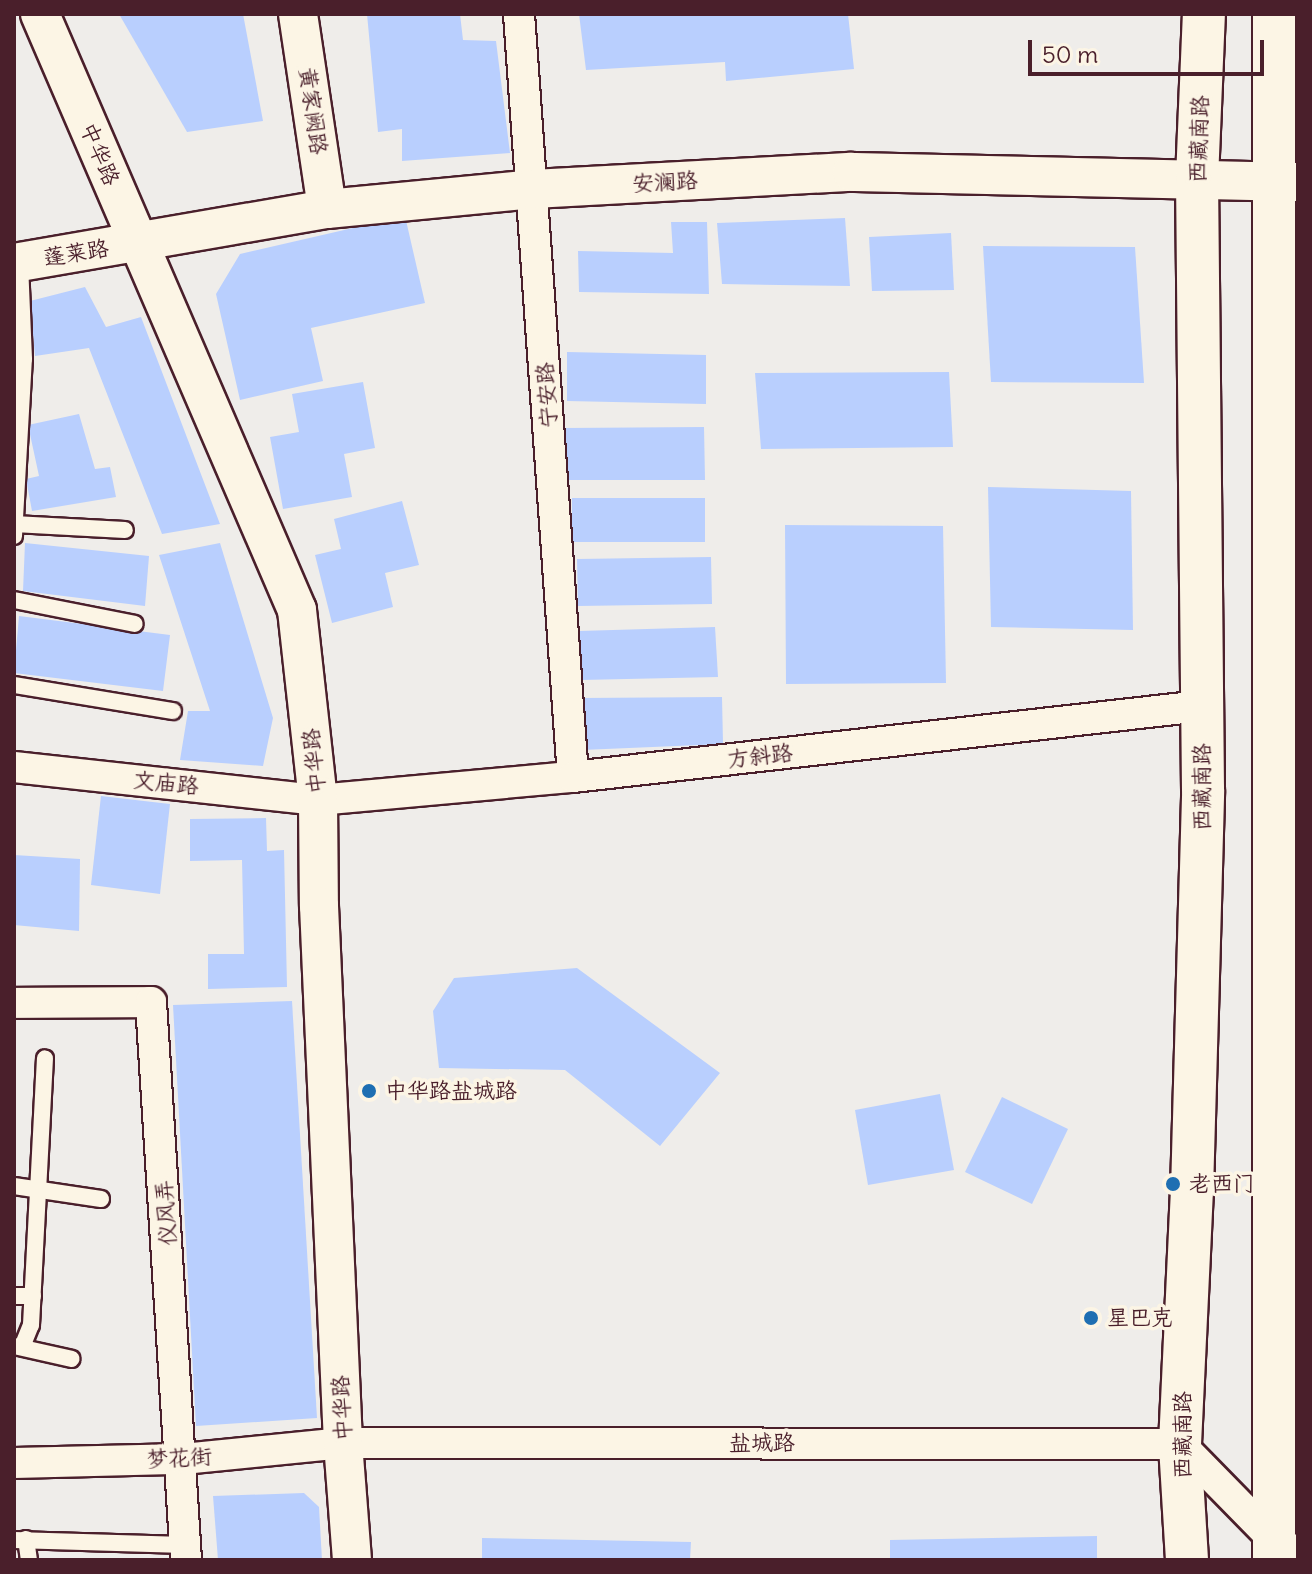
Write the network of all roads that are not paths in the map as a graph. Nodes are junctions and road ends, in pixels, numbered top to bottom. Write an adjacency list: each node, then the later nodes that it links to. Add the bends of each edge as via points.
1 (40, 14): 10 (street, 中华路)
2 (298, 14): 9 (street, 黄家阙路)
3 (519, 14): 8 (street, 宁安路)
4 (1204, 14): 6 (main road, 西藏南路)
5 (1274, 14): 7 (main road)
6 (1197, 179): 7 (street, 安澜路); 8 (street, 安澜路, via 852,172); 21 (main road, 西藏南路)
7 (1287, 181): 20 (main road)
8 (533, 189): 9 (street, 安澜路); 24 (street, 宁安路)
9 (327, 209): 10 (street, 安澜路)
10 (138, 243): 11 (street, 蓬莱路); 25 (street, 中华路, via 297,610)
11 (17, 263): 12 (lane)
12 (19, 346): 13 (lane)
13 (17, 440): 14 (lane)
14 (14, 524): 15 (lane); 16 (lane)
15 (125, 530)
16 (14, 536)
17 (14, 600): 18 (lane)
18 (135, 624)
19 (14, 685): 22 (lane)
20 (1287, 686): 40 (main road)
21 (1201, 706): 24 (street, 方斜路); 36 (main road, 西藏南路, via 1201,883)
22 (173, 711)
23 (14, 767): 25 (street, 文庙路)
24 (573, 777): 25 (street, 方斜路)
25 (318, 800): 35 (street, 中华路)
26 (14, 1003): 37 (street, 仪风弄, via 151,1002)
27 (45, 1058): 29 (lane)
28 (14, 1186): 29 (lane)
29 (40, 1190): 30 (lane); 32 (lane)
30 (101, 1199)
31 (14, 1296): 32 (lane)
32 (33, 1296): 33 (lane, via 31,1325)
33 (18, 1346): 34 (lane)
34 (72, 1359)
35 (343, 1443): 36 (street, 盐城路); 37 (street, 梦花街); 43 (street, 中华路)
36 (1180, 1444): 40 (street); 44 (main road, 西藏南路)
37 (183, 1459): 38 (street, 梦花街); 41 (street, 仪风弄)
38 (14, 1463)
39 (20, 1539): 41 (lane); 42 (lane)
40 (1282, 1551)
41 (186, 1552)
42 (29, 1560)
43 (352, 1560)
44 (1187, 1560)

